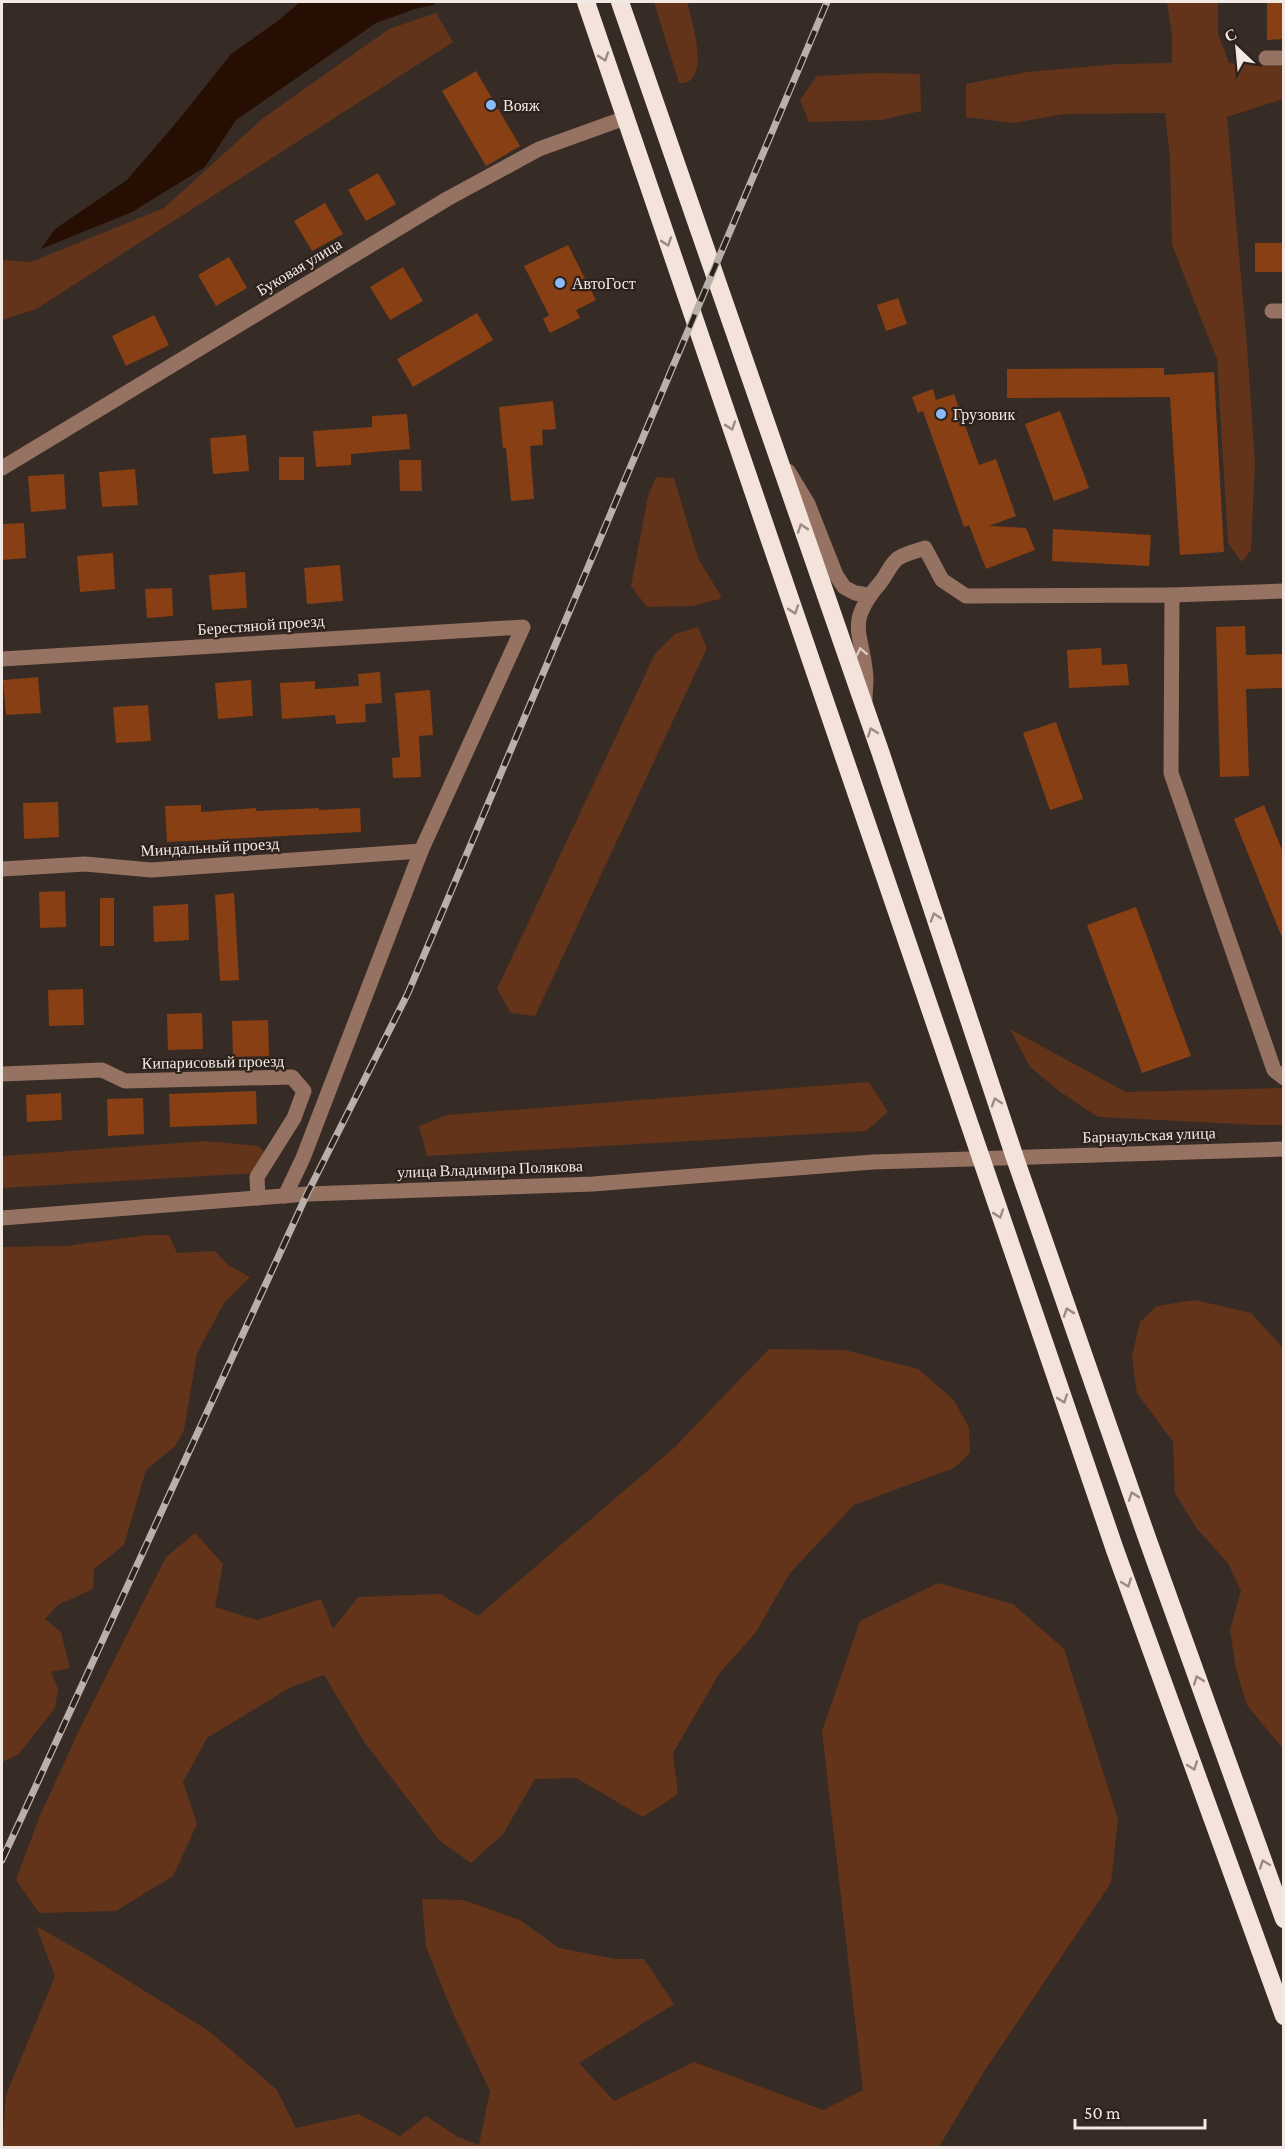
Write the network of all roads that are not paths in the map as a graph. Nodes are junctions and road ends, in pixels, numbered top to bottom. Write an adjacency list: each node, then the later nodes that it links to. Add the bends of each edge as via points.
1 (586, 2): 5 (highway, one-way to 5)
2 (620, 2): 6 (highway)
3 (1266, 58): 4 (street)
4 (1284, 58)
5 (625, 118): 7 (street, Буковая улица, via 539,150 447,199); 19 (highway, one-way to 19)
6 (774, 449): 9 (street, via 808,504 836,575 844,587); 12 (highway, one-way to 6)
7 (2, 468)
8 (1284, 591): 10 (street)
9 (869, 595): 10 (street, via 897,559 925,548 942,580 966,596); 12 (street, one-way to 9, via 866,677 858,621)
10 (1172, 595): 16 (street, via 1172,773 1274,1070)
11 (2, 659): 13 (street, Берестяной проезд, via 524,627)
12 (864, 710): 18 (highway, one-way to 12)
13 (421, 851): 14 (street, Миндальный проезд, via 150,870 85,864); 20 (street)
14 (2, 869)
15 (2, 1074): 21 (street, Кипарисовый проезд, via 102,1070 125,1081 292,1077 304,1091 294,1118 257,1177)
16 (1284, 1078)
17 (1284, 1149): 18 (street, Барнаульская улица)
18 (1015, 1158): 19 (street, Барнаульская улица); 23 (highway, one-way to 18)
19 (980, 1159): 20 (street, улица Владимира Полякова, via 873,1162 593,1184); 24 (highway, one-way to 24, via 1115,1550)
20 (285, 1196): 21 (street, улица Владимира Полякова)
21 (258, 1198): 22 (street, улица Владимира Полякова)
22 (2, 1218)
23 (1284, 1919)
24 (1284, 2016)

